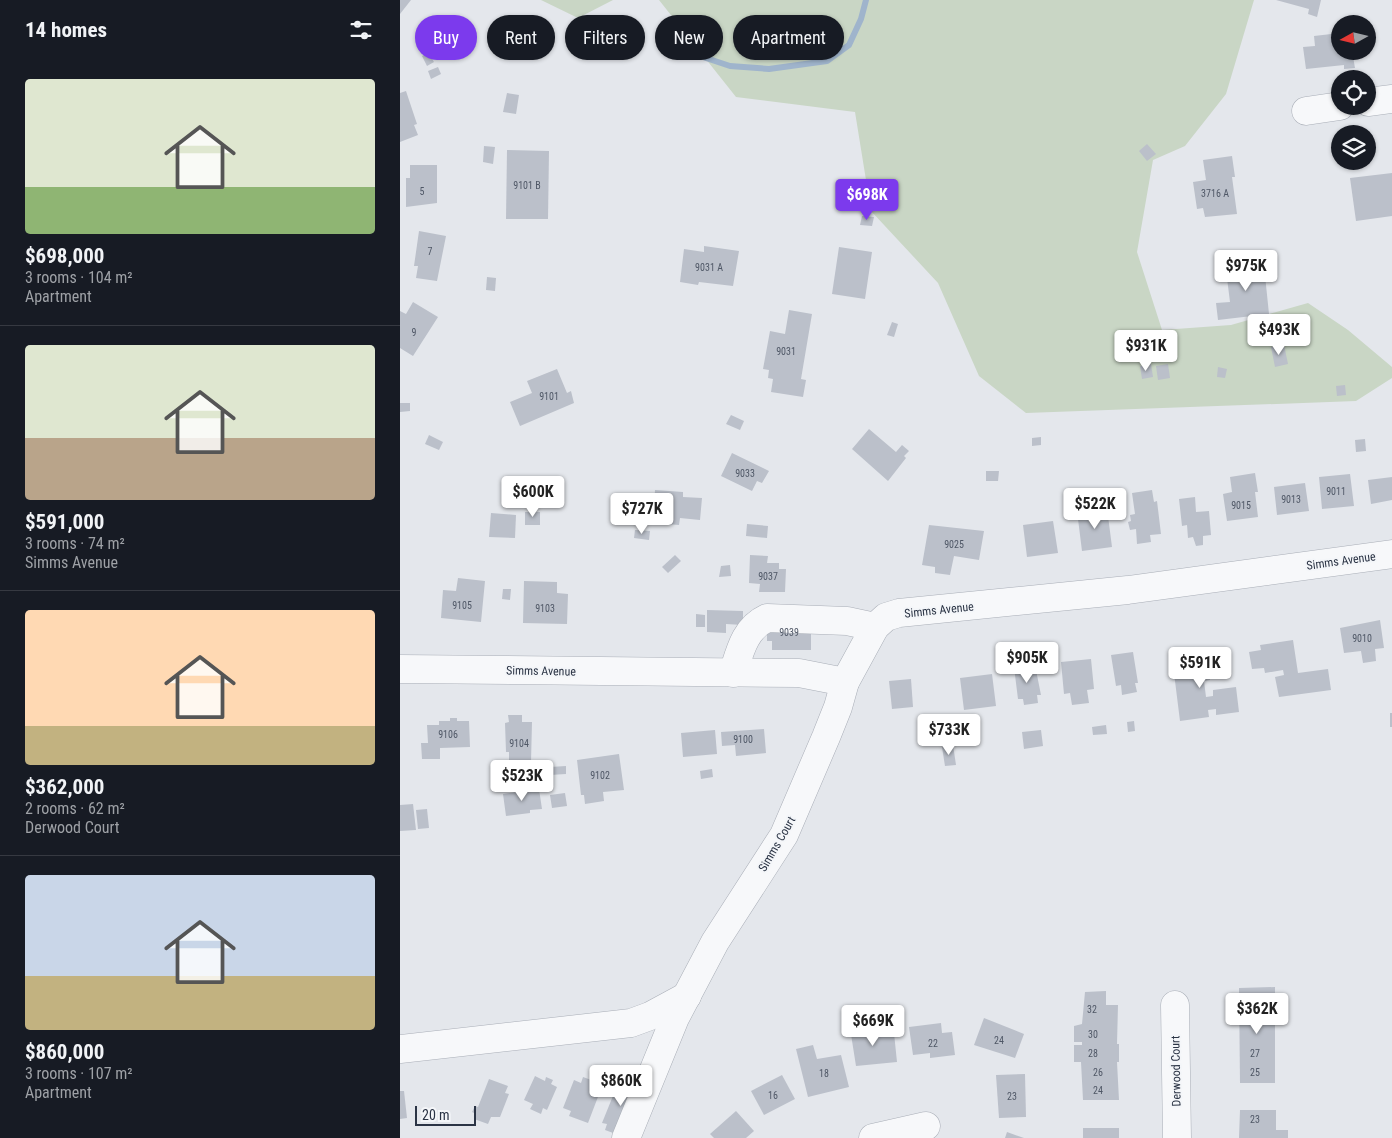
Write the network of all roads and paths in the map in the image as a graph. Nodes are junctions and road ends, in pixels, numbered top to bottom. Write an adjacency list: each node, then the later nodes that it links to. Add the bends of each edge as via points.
1 (1392, 99): 2 (street)
2 (1376, 101)
3 (1331, 107): 4 (street)
4 (1306, 111)
5 (1392, 554): 6 (street, Simms Avenue, via 1128,590 899,613 886,617)
6 (875, 627): 8 (street, via 847,621 767,618 756,623 744,640); 9 (street, Simms Avenue)
7 (400, 669): 8 (street, Simms Avenue)
8 (733, 673): 9 (street, Simms Avenue, via 799,673)
9 (845, 682): 10 (street, Simms Court, via 838,707 784,835 715,942)
10 (687, 996): 12 (street, via 631,1023); 14 (street, Simms Court)
11 (1175, 1005): 16 (street, Derwood Court)
12 (400, 1049)
13 (926, 1126): 15 (street)
14 (626, 1138)
15 (873, 1138)
16 (1177, 1138)

